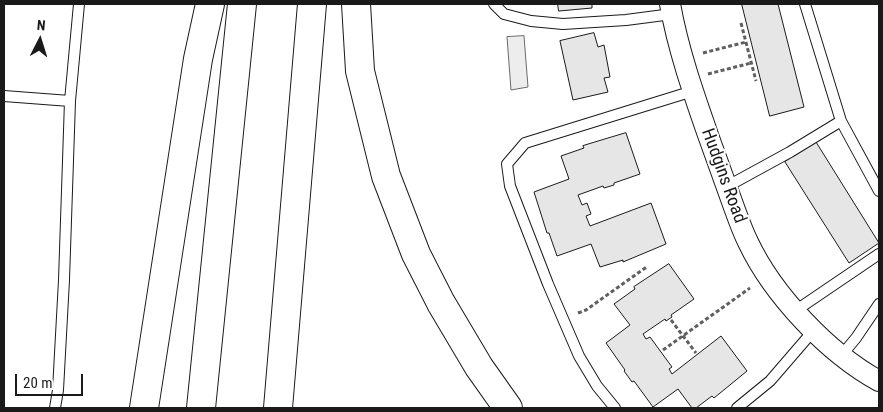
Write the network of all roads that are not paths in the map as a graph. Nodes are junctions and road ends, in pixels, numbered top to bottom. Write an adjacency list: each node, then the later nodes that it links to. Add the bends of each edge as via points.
1 (79, 4): 11 (lane)
2 (210, 4): 22 (highway, via 198,59)
3 (242, 4): 23 (highway)
4 (312, 4): 24 (highway)
5 (356, 4): 25 (highway, via 360,72 386,176 416,254 479,367)
6 (494, 4): 8 (lane, via 504,14 563,24 626,20)
7 (805, 4): 12 (lane)
8 (671, 9): 9 (street, Hudgins Road)
9 (691, 85): 13 (street, Hudgins Road); 26 (lane, via 525,143 507,164 510,186 579,356)
10 (4, 96): 11 (lane)
11 (70, 101): 21 (lane, via 64,280)
12 (841, 121): 13 (lane); 14 (lane)
13 (726, 187): 17 (street, Hudgins Road, via 748,242 768,277)
14 (879, 191)
15 (879, 254): 17 (lane)
16 (879, 304): 19 (lane)
17 (795, 311): 18 (street, Hudgins Road)
18 (814, 330): 19 (street, Hudgins Road); 27 (lane, via 770,381)
19 (841, 356): 20 (street, Hudgins Road)
20 (879, 381)
21 (55, 408)
22 (144, 408)
23 (202, 408)
24 (278, 408)
25 (508, 408)
26 (615, 408)
27 (737, 408)

